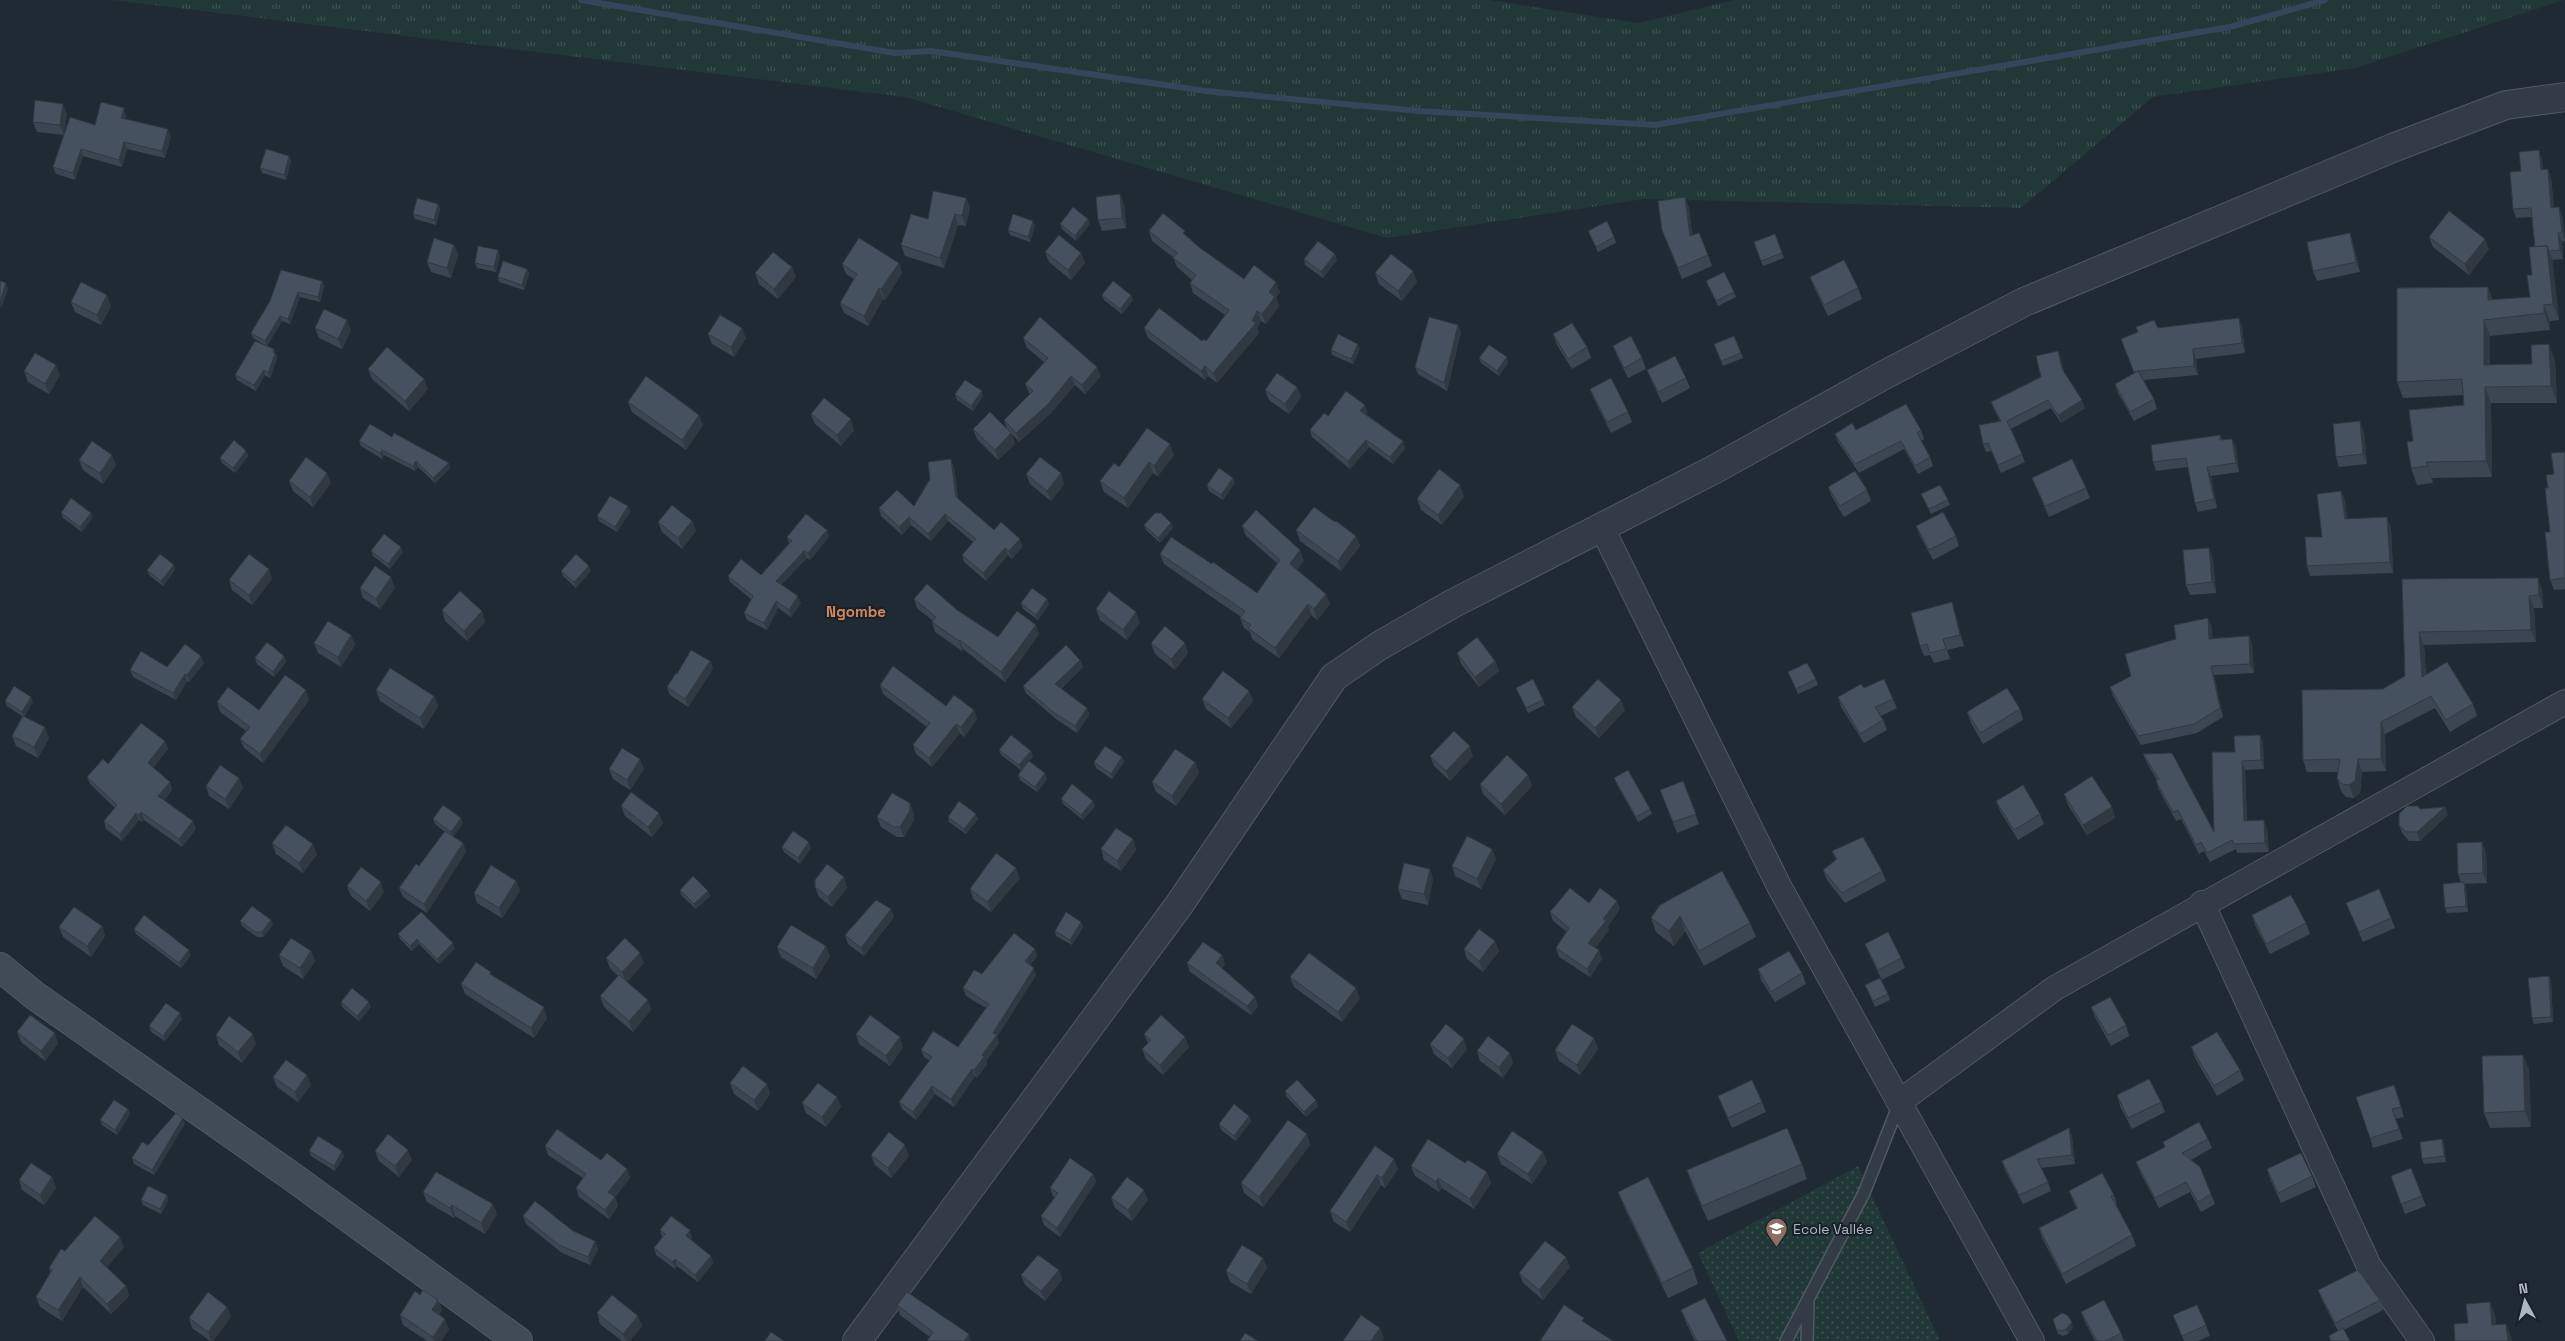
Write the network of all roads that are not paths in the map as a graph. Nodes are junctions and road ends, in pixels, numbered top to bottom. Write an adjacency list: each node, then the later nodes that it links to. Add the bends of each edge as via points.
1 (2565, 97): 2 (street, via 2506,106 2395,147 2024,302)
2 (1602, 528): 6 (street, via 1780,888); 9 (street, via 1452,604 1379,646 1334,678 1179,905)
3 (2565, 702): 4 (street)
4 (2202, 903): 6 (street, via 2055,988); 13 (street, via 2369,1266)
5 (0, 967): 8 (main road, via 34,995)
6 (1899, 1102): 7 (lane, via 1864,1193); 12 (street)
7 (1808, 1300): 10 (lane); 11 (lane)
8 (518, 1341)
9 (858, 1341)
10 (1786, 1341)
11 (1807, 1341)
12 (2032, 1341)
13 (2422, 1341)

